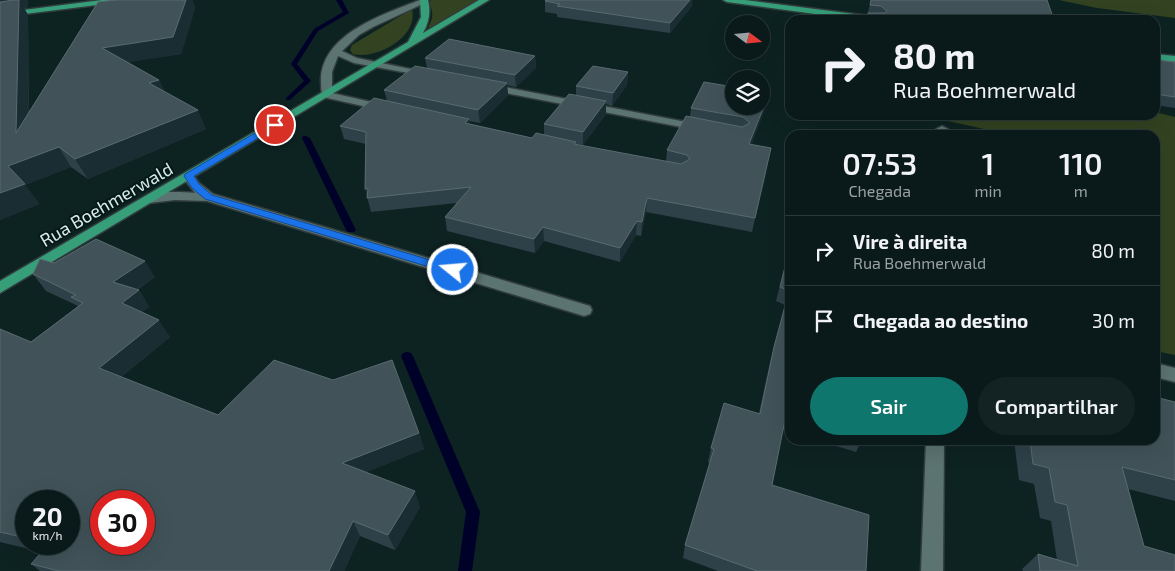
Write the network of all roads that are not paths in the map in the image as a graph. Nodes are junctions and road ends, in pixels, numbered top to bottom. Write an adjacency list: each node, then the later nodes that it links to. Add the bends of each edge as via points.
1 (121, 0): 4 (main road)
2 (485, 0): 8 (main road, Rua Boehmerwald)
3 (727, 0): 7 (main road)
4 (106, 1): 6 (main road)
5 (425, 1): 8 (main road, via 425,19); 9 (street, via 378,22)
6 (0, 15)
7 (840, 15)
8 (412, 44): 12 (main road, Rua Boehmerwald)
9 (335, 51): 12 (street, via 354,60); 15 (street, via 326,75)
10 (1160, 58): 11 (main road)
11 (1175, 59)
12 (377, 65): 13 (street); 15 (main road, Rua Boehmerwald)
13 (436, 76)
14 (475, 84): 17 (street)
15 (327, 95): 16 (street); 18 (main road, Rua Boehmerwald)
16 (394, 110)
17 (711, 129)
18 (188, 176): 19 (street); 20 (main road, Rua Boehmerwald)
19 (208, 197): 20 (street); 22 (street)
20 (149, 199): 21 (main road, Rua Boehmerwald)
21 (0, 288)
22 (584, 310)
23 (1160, 371): 24 (street)
24 (1175, 375)
25 (935, 445): 26 (street)
26 (932, 571)

